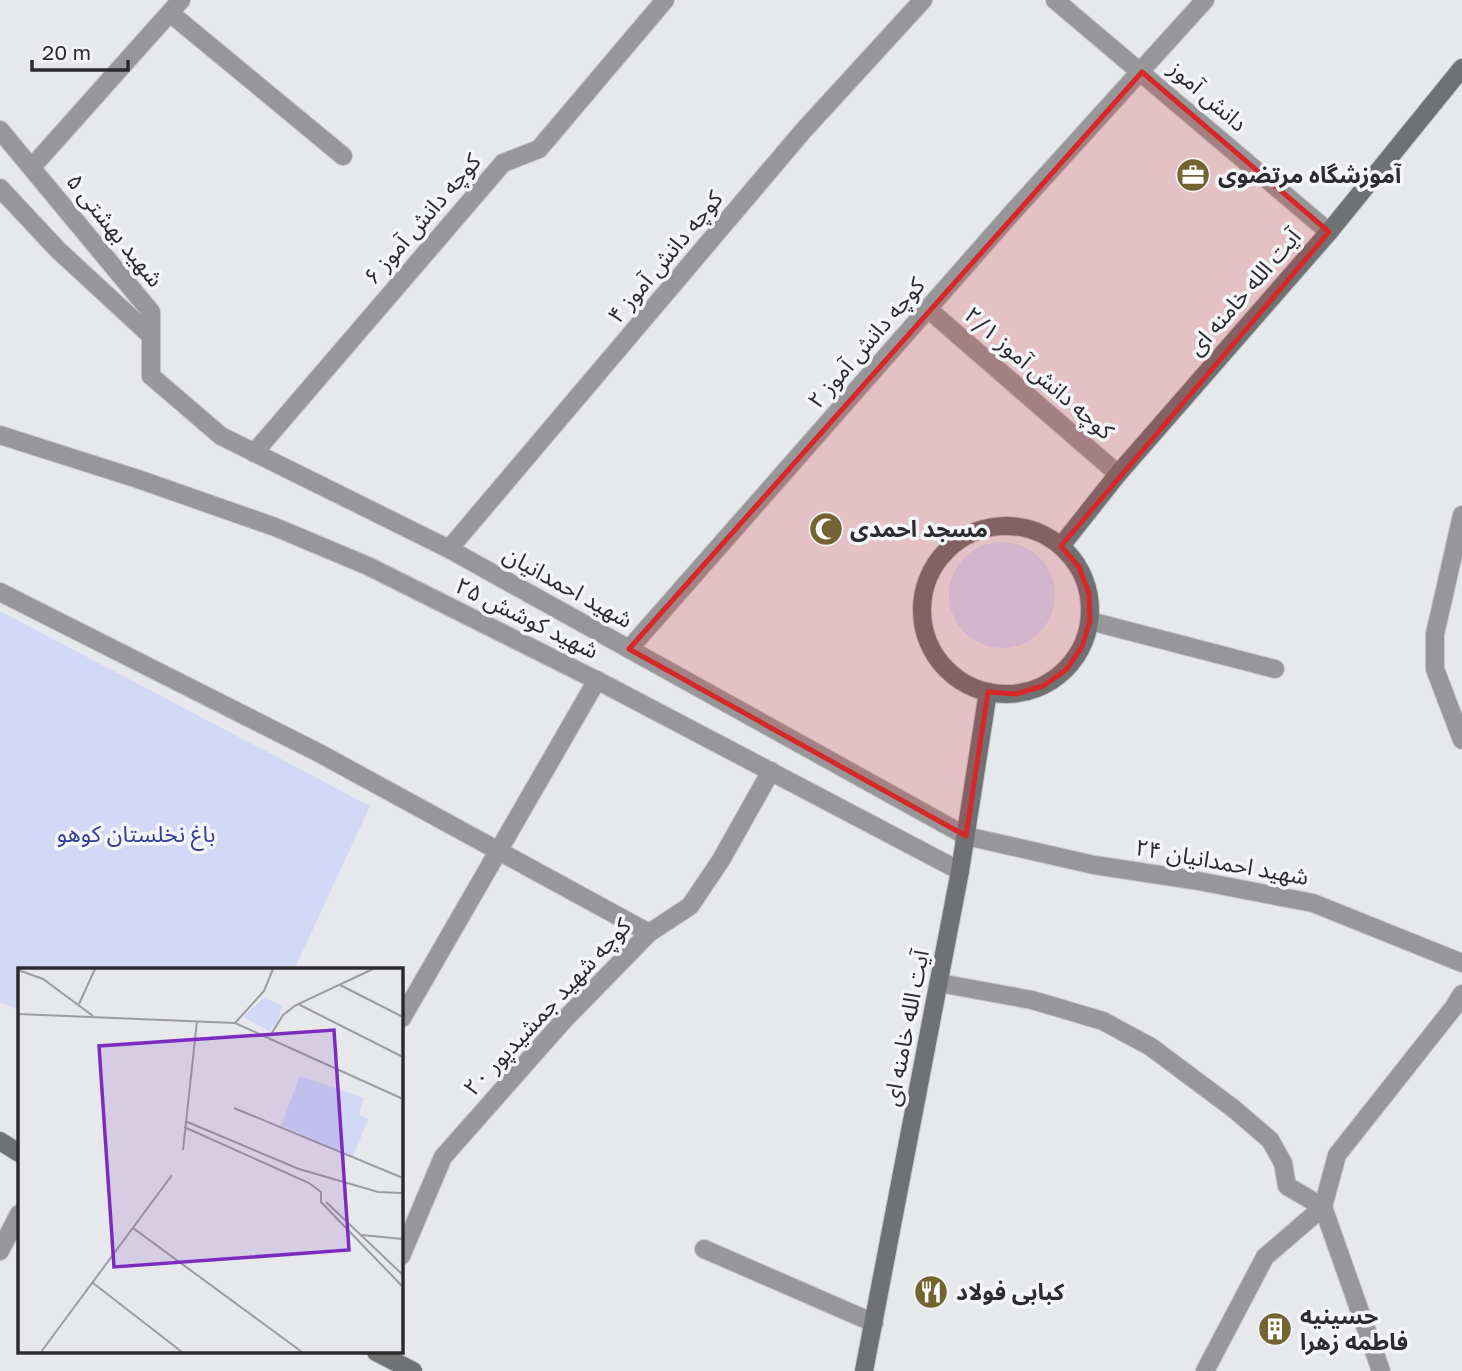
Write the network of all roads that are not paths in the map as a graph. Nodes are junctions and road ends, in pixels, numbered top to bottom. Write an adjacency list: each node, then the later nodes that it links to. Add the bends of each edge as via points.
1 (665, 0): 17 (street, کوچه دانش آموز ۶, via 539,149 503,163)
2 (923, 0): 21 (street, کوچه دانش آموز ۴, via 803,131)
3 (1055, 0): 7 (street, دانش آموز)
4 (1205, 0): 7 (street, کوچه دانش آموز ۲)
5 (176, 6): 9 (street); 10 (street)
6 (1462, 68): 12 (main road, آیت الله خامنه ای)
7 (1142, 72): 12 (street, دانش آموز); 13 (street, کوچه دانش آموز ۲)
8 (0, 130): 10 (street, شهید بهشتی ۵)
9 (343, 156)
10 (32, 167): 14 (street, شهید بهشتی ۵, via 151,312)
11 (0, 188): 14 (street, via 58,250)
12 (1329, 232): 18 (main road, آیت الله خامنه ای)
13 (928, 309): 18 (street, کوچه دانش آموز ۲/۱); 24 (street, کوچه دانش آموز ۲)
14 (151, 336): 15 (street, شهید بهشتی ۵)
15 (150, 376): 17 (street, شهید احمدانیان, via 221,436)
16 (0, 435): 26 (street, شهید کوشش ۲۵, via 275,527 368,566)
17 (254, 453): 21 (street, شهید احمدانیان)
18 (1118, 474): 20 (main road, آیت الله خامنه ای)
19 (1462, 515): 28 (street, via 1435,634 1435,669)
20 (1061, 545): 23 (main road, via 1079,567 1089,593); 27 (main road, via 1037,531 1010,526 982,529 957,541 937,560 925,585 921,613 927,640 941,664 962,682)
21 (449, 550): 24 (street, شهید احمدانیان)
22 (0, 592): 31 (street, via 319,753)
23 (1090, 621): 25 (street); 27 (main road, via 1082,647 1066,670 1043,686 1016,694)
24 (629, 649): 30 (street, شهید احمدانیان)
25 (1275, 669)
26 (597, 680): 29 (street, شهید کوشش ۲۵); 31 (street)
27 (988, 692): 30 (main road, آیت الله خامنه ای)
28 (1462, 740)
29 (771, 772): 32 (street, شهید کوشش ۲۵); 33 (street, کوچه شهید جمشیدپور ۲۰, via 690,906)
30 (966, 836): 32 (main road, آیت الله خامنه ای); 34 (street, شهید احمدانیان ۲۴, via 1094,865 1313,903)
31 (499, 853): 33 (street); 37 (street)
32 (960, 871): 35 (main road, آیت الله خامنه ای)
33 (649, 933): 44 (street, کوچه شهید جمشیدپور ۲۰, via 564,1020 443,1157)
34 (1462, 963)
35 (939, 983): 40 (street, via 1032,1000 1104,1021 1151,1047 1270,1140 1283,1163 1287,1186); 45 (main road, آیت الله خامنه ای)
36 (1459, 1004): 40 (street, via 1337,1155)
37 (402, 1018)
38 (0, 1142): 39 (main road)
39 (18, 1152)
40 (1323, 1208): 49 (street, via 1265,1257); 50 (street)
41 (18, 1216): 43 (street)
42 (705, 1249): 45 (street)
43 (0, 1251)
44 (402, 1254)
45 (874, 1323): 48 (main road, آیت الله خامنه ای)
46 (379, 1354): 47 (main road)
47 (401, 1368)
48 (864, 1371)
49 (1205, 1371)
50 (1381, 1371)

